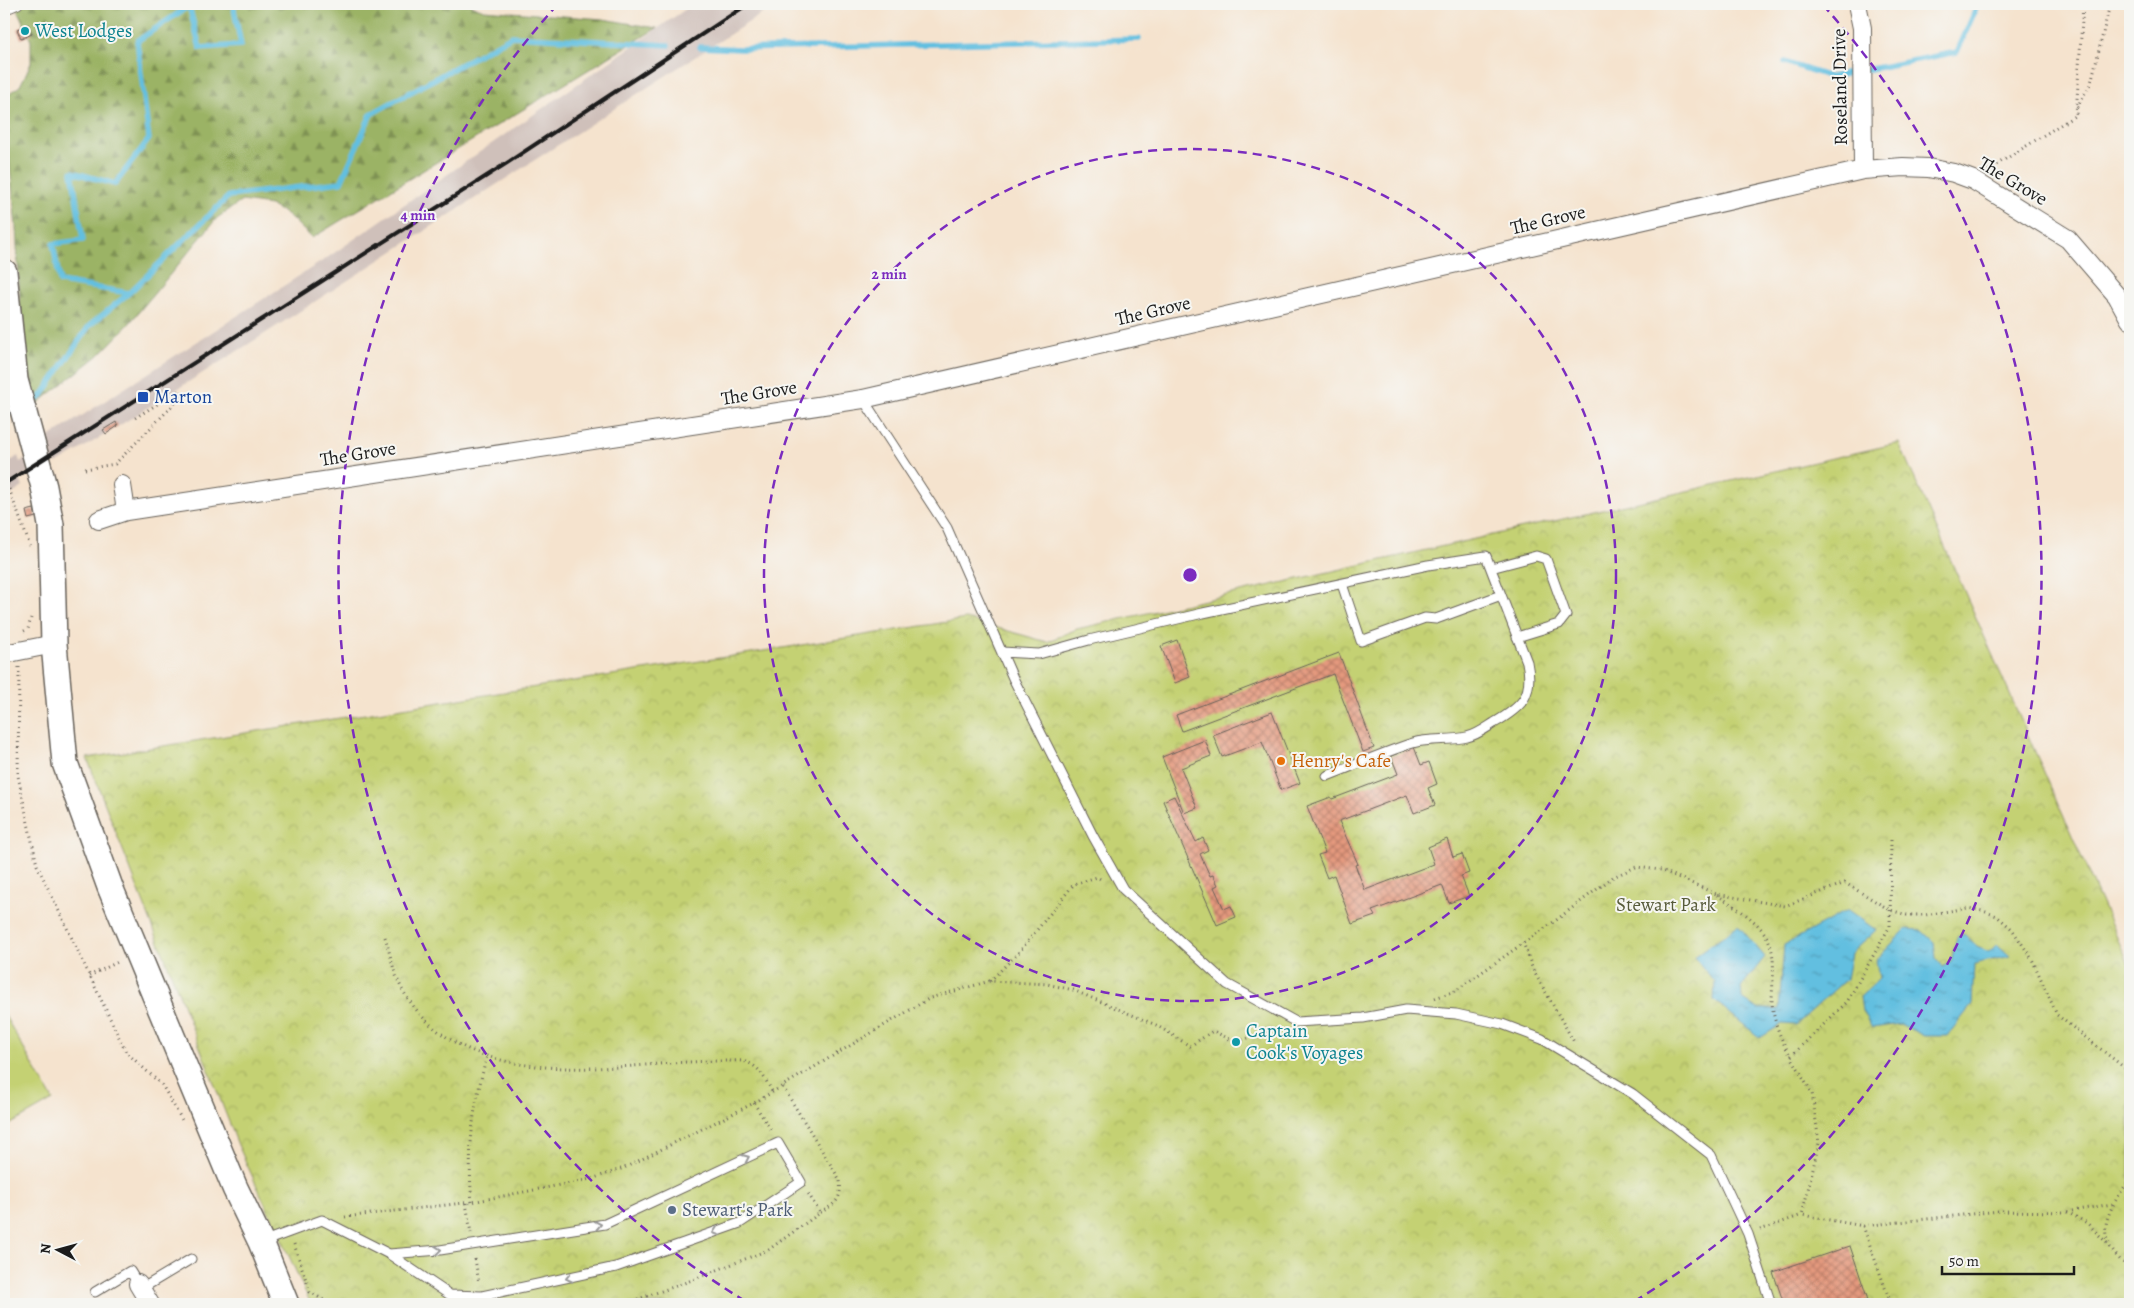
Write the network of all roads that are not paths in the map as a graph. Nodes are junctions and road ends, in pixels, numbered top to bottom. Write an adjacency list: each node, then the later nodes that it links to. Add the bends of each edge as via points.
1 (18, 4): 3 (lane)
2 (1857, 4): 4 (street, Roseland Drive, via 1862,28)
3 (4, 10)
4 (1862, 170): 6 (street, The Grove, via 1928,168 1973,180 2068,239 2117,296); 7 (street, The Grove)
5 (4, 287): 15 (main road, via 18,394 51,525)
6 (2130, 320)
7 (863, 399): 9 (street, The Grove); 16 (lane, via 947,528)
8 (122, 485): 9 (street)
9 (126, 511): 10 (street, The Grove)
10 (99, 520)
11 (1491, 568): 12 (lane, via 1486,556); 13 (lane); 14 (lane, via 1536,556 1546,559 1566,615 1559,624)
12 (1342, 584): 13 (lane, via 1361,641); 16 (lane, via 1203,613 1039,654)
13 (1501, 595): 14 (lane)
14 (1517, 637): 18 (lane, via 1527,662 1529,688 1523,702 1512,713 1468,737 1416,742)
15 (54, 644): 17 (street); 19 (main road, via 65,763 137,953 235,1188)
16 (1002, 652): 26 (lane, via 1093,836 1123,889 1226,984 1296,1022 1363,1018 1406,1010 1456,1014 1502,1024 1542,1039 1633,1094 1711,1155 1748,1234)
17 (4, 654)
18 (1327, 776)
19 (261, 1242): 20 (lane, via 322,1220); 25 (main road)
20 (389, 1254): 20 (lane, one-way to 20, via 440,1250 605,1224 778,1143 802,1182 740,1223 616,1267 482,1296 450,1295)
21 (192, 1258): 22 (lane)
22 (139, 1286): 23 (lane, via 130,1271); 24 (street)
23 (95, 1292)
24 (150, 1304)
25 (286, 1304)
26 (1771, 1304)

